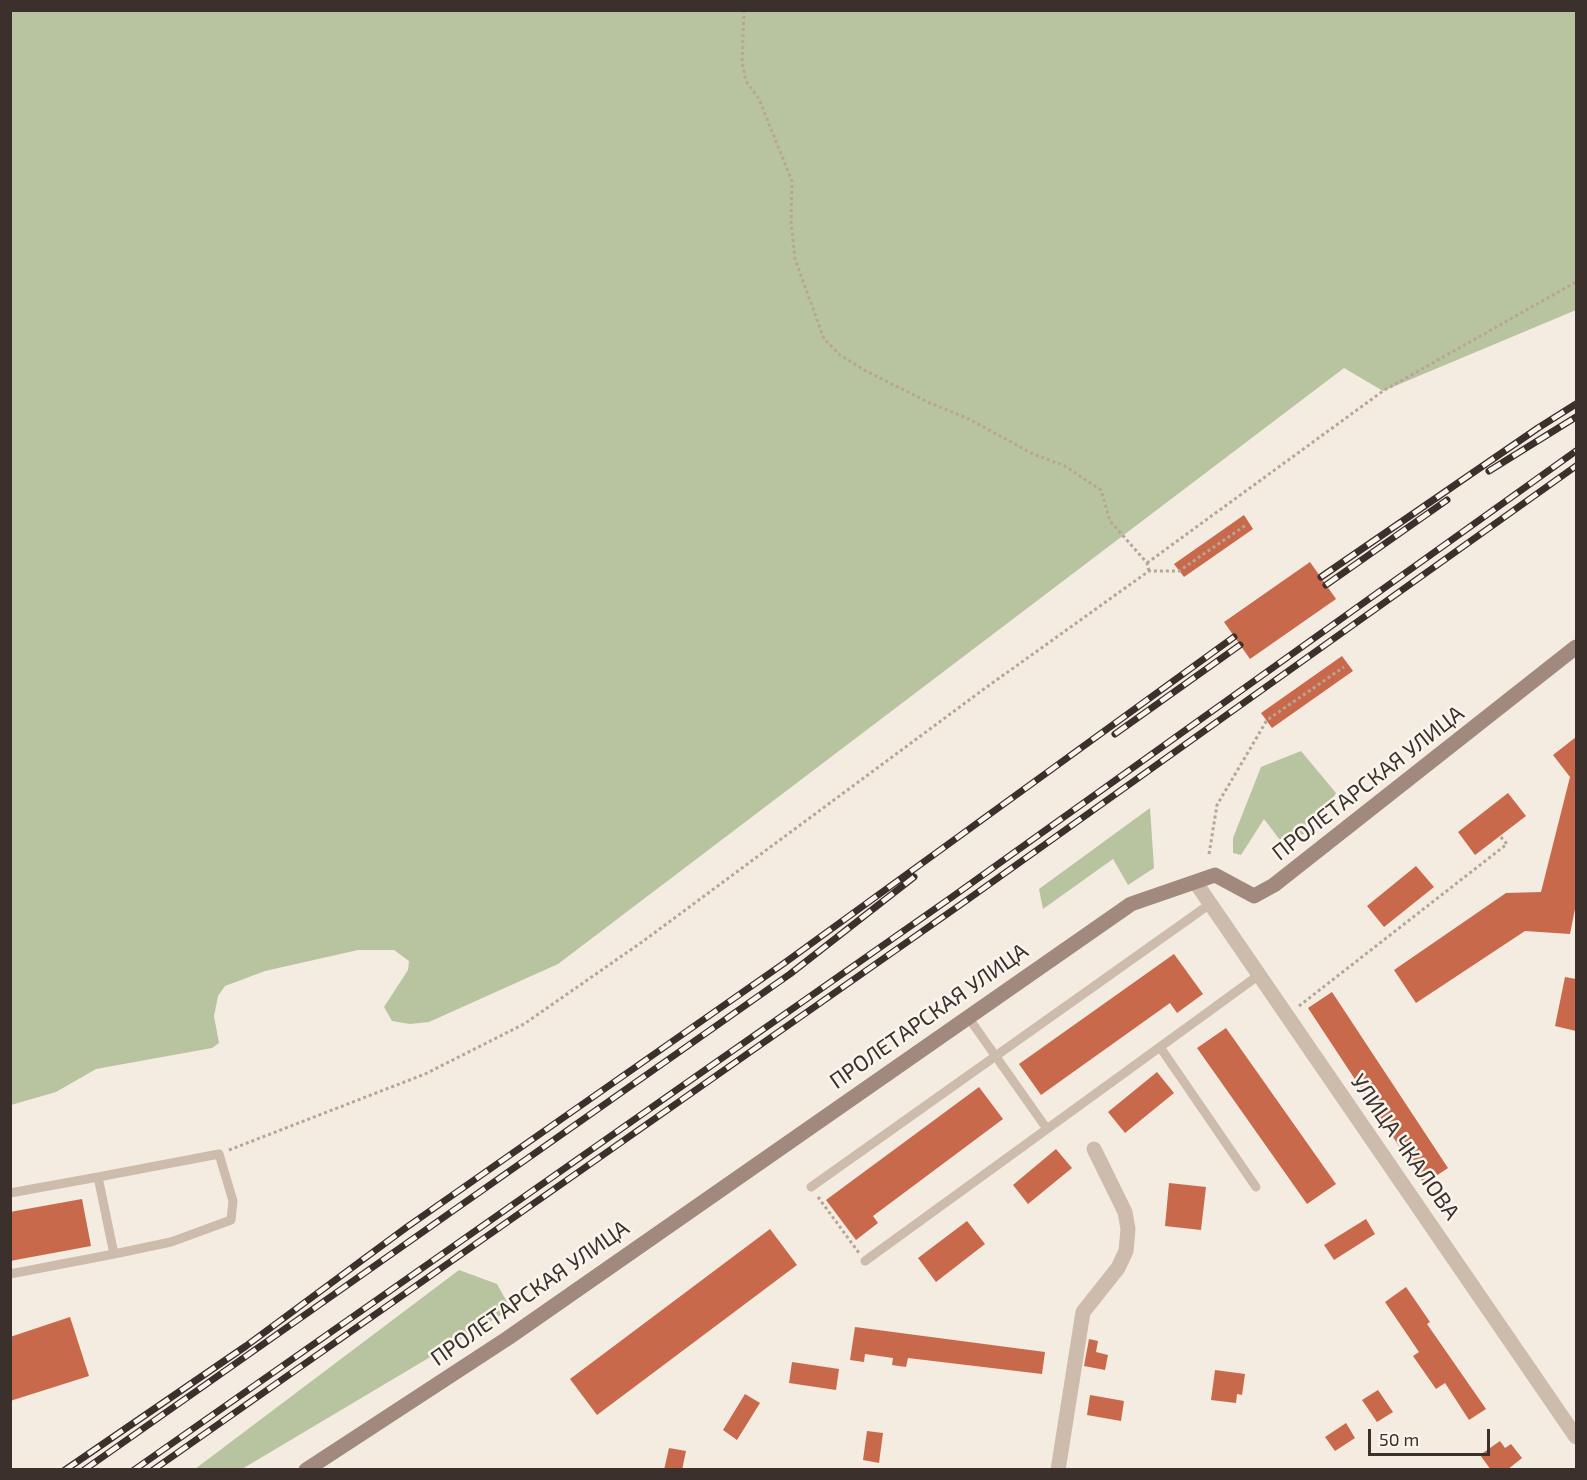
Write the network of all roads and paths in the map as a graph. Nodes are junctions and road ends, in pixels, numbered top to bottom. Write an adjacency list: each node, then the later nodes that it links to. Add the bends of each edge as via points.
1 (744, 10): 4 (path, via 742,62 746,81 759,99 792,181 790,221 795,259 824,339 864,370 1065,466 1101,490 1110,521)
2 (1576, 282): 4 (path, via 1383,391)
3 (1246, 525): 5 (path, via 1179,571)
4 (1147, 563): 5 (path)
5 (1149, 571): 19 (path, via 974,695 624,956 524,1024 425,1074)
6 (1576, 647): 10 (main road, ПРОЛЕТАРСКАЯ УЛИЦА, via 1274,885 1254,896 1215,875)
7 (1344, 667): 9 (path, via 1267,720 1217,805)
8 (1500, 836): 13 (path, via 1507,844)
9 (1209, 854)
10 (1196, 884): 11 (street, УЛИЦА ЧКАЛОВА); 14 (main road, ПРОЛЕТАРСКАЯ УЛИЦА, via 1131,904)
11 (1210, 904): 12 (street, УЛИЦА ЧКАЛОВА); 16 (lane)
12 (1259, 975): 13 (street, УЛИЦА ЧКАЛОВА); 15 (lane)
13 (1286, 1015): 27 (street, УЛИЦА ЧКАЛОВА)
14 (969, 1017): 16 (lane); 28 (main road, ПРОЛЕТАРСКАЯ УЛИЦА, via 508,1338)
15 (1160, 1047): 17 (lane); 22 (lane)
16 (996, 1056): 17 (lane); 21 (lane)
17 (1047, 1129): 25 (lane)
18 (1094, 1149): 29 (street, via 1125,1212 1126,1251 1118,1268 1083,1312)
19 (219, 1154): 20 (lane); 24 (lane, via 233,1201 231,1220 171,1242)
20 (98, 1177): 23 (lane); 24 (lane)
21 (811, 1187): 25 (path)
22 (1256, 1187)
23 (10, 1193)
24 (114, 1254): 26 (lane)
25 (865, 1261)
26 (10, 1274)
27 (1576, 1437)
28 (306, 1470)
29 (1058, 1470)

